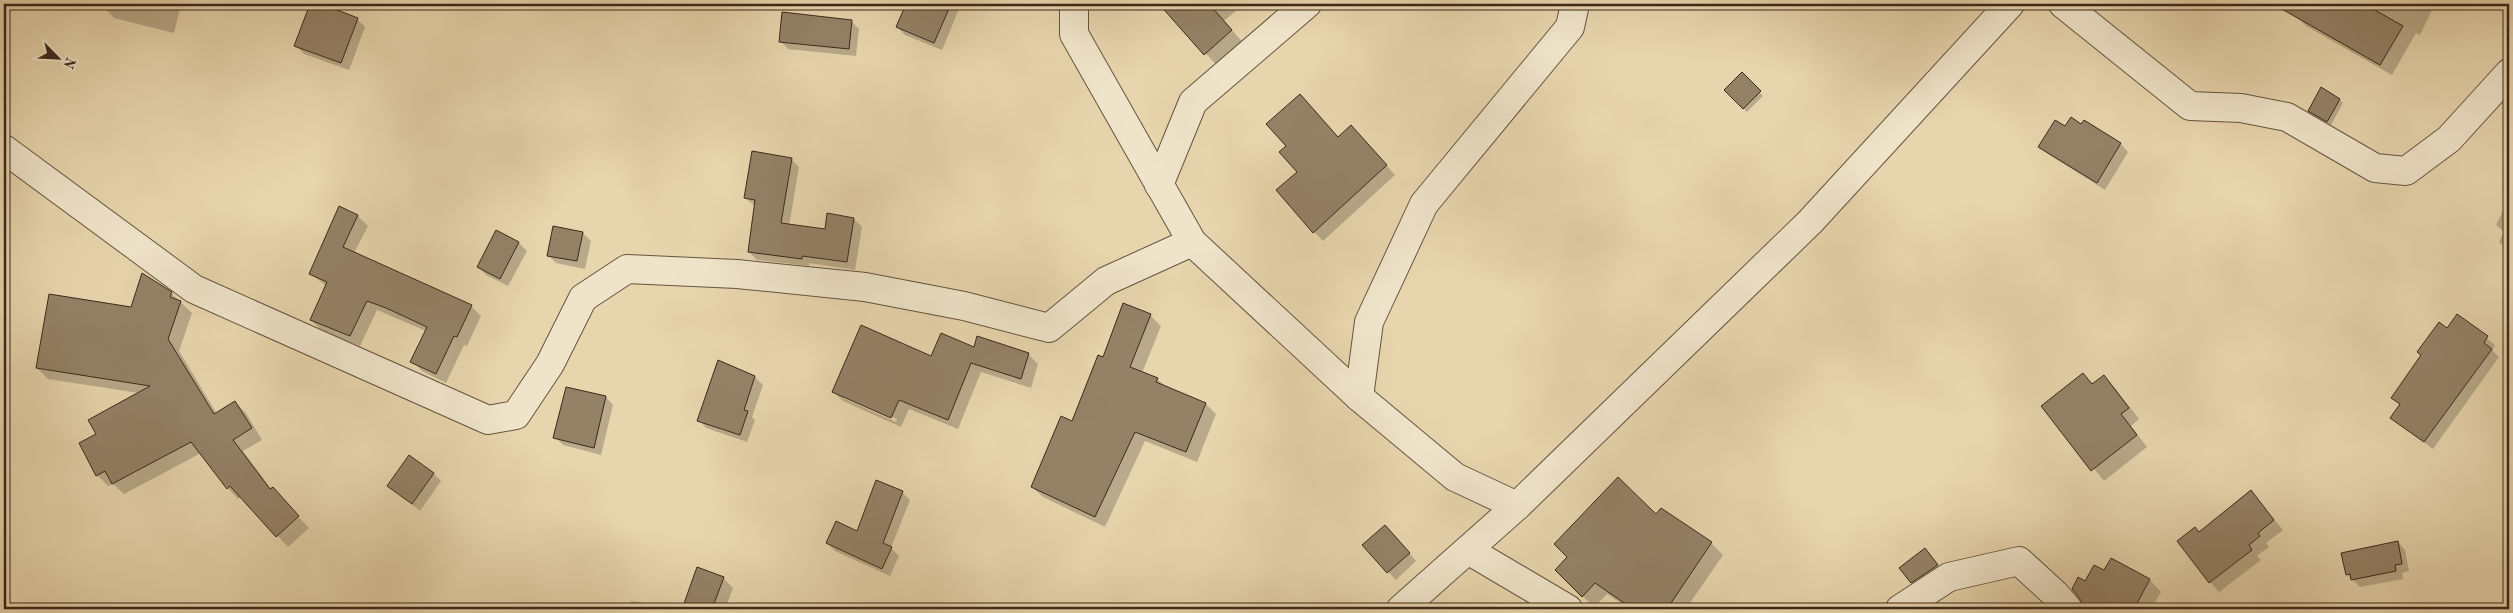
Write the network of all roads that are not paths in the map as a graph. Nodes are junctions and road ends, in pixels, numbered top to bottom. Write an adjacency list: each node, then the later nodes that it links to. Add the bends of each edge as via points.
1 (1074, 4): 8 (street, via 1074,34)
2 (1307, 4): 8 (street, via 1193,102)
3 (1575, 4): 10 (street, via 1570,27 1424,204 1369,322)
4 (2010, 4): 11 (street, via 1810,222)
5 (2063, 4): 6 (street, via 2190,106 2241,108 2287,117 2375,168 2406,171 2449,139)
6 (2509, 73)
7 (4, 148): 9 (street, via 194,289 488,420 516,415 550,364 583,298 627,269 737,274 865,287 964,306 1049,328 1106,281)
8 (1158, 185): 9 (street)
9 (1192, 242): 10 (street)
10 (1359, 397): 11 (street, via 1455,477)
11 (1517, 506): 12 (street)
12 (1468, 550): 13 (street); 14 (street)
13 (1401, 609)
14 (1568, 609)
15 (1900, 609): 16 (street, via 1949,577 2019,561)
16 (2068, 609)

